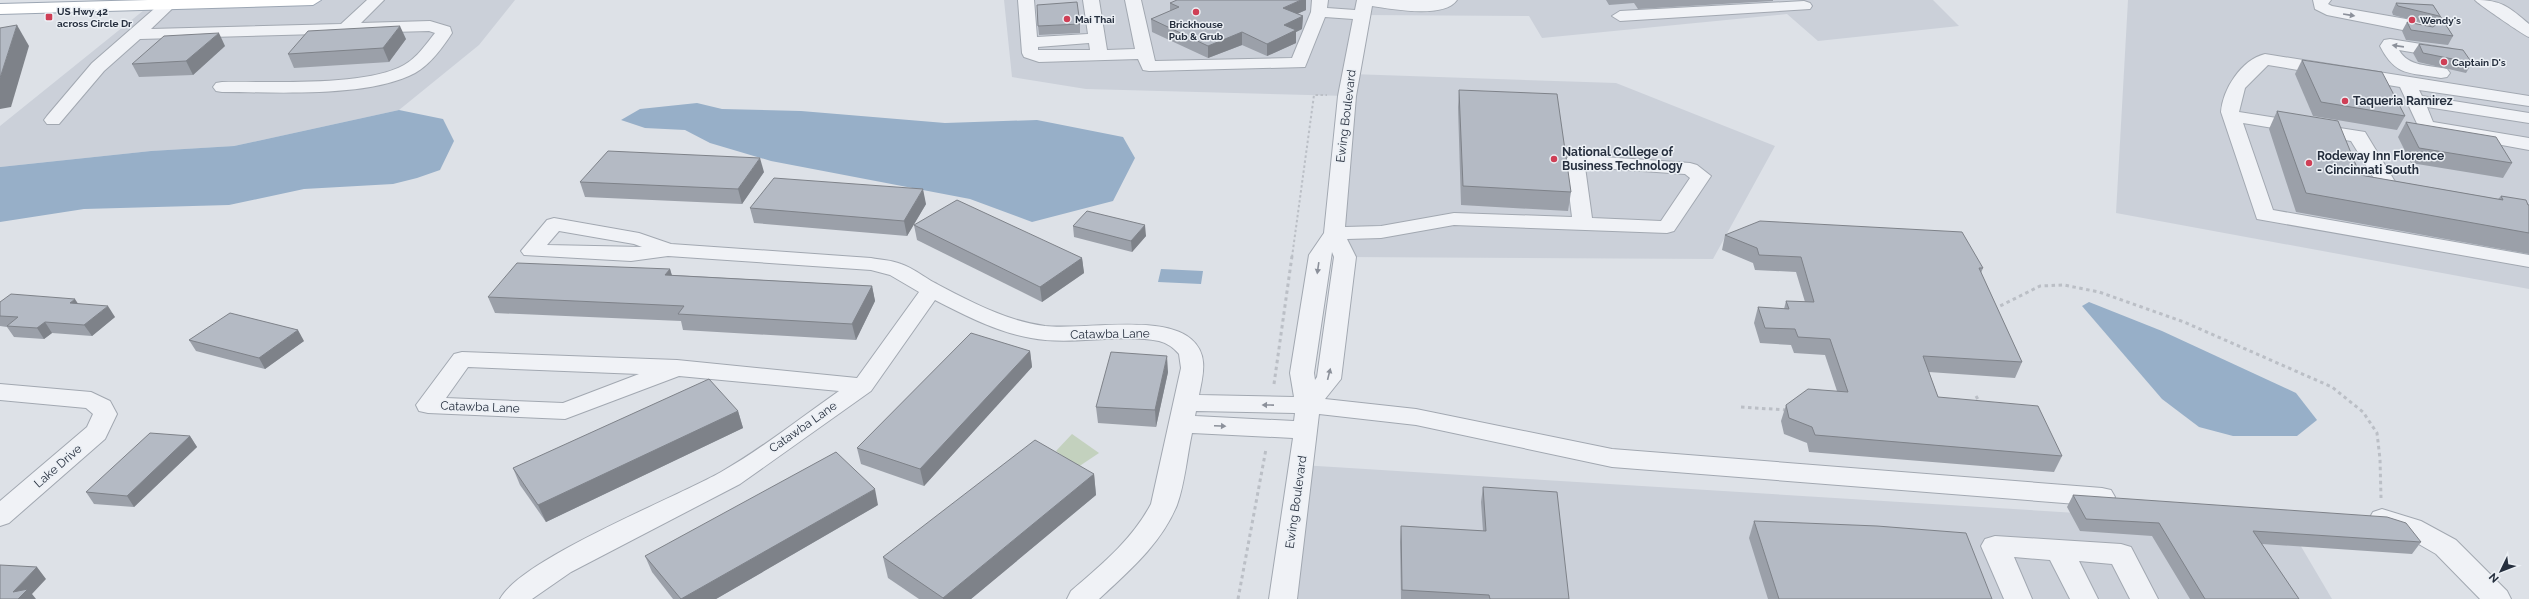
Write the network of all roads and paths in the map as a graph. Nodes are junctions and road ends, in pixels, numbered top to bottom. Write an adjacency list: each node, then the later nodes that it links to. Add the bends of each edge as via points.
1 (314, 0): 13 (main road)
2 (376, 0): 21 (street)
3 (1026, 0): 26 (street)
4 (1096, 0): 25 (street)
5 (1133, 0): 27 (street)
6 (1449, 0): 11 (street, via 1439,6)
7 (1674, 0): 19 (street)
8 (2323, 0): 22 (street, one-way to 22, via 2320,2 2321,6 2334,12)
9 (2342, 0): 17 (street)
10 (2484, 0): 23 (street, via 2509,15)
11 (1388, 2): 14 (street)
12 (113, 4): 13 (main road); 18 (main road)
13 (168, 5): 24 (street)
14 (1364, 5): 15 (street); 33 (street, Ewing Boulevard)
15 (1319, 6): 27 (street, via 1299,63 1149,66)
16 (1805, 7): 19 (street)
17 (2397, 7)
18 (0, 9)
19 (1686, 14): 20 (street)
20 (1620, 16)
21 (346, 28): 24 (street); 31 (street, via 430,26 440,28 444,33 413,67 401,73 358,82)
22 (2428, 30)
23 (2529, 32)
24 (136, 34): 37 (street, via 98,67)
25 (1096, 38): 26 (street); 29 (street)
26 (1029, 43): 29 (street, via 1030,53 1040,57)
27 (1144, 54): 29 (street)
28 (2465, 54): 30 (street, one-way to 30, via 2390,44 2388,46 2396,61 2404,66)
29 (1099, 55)
30 (2487, 79)
31 (222, 87)
32 (2410, 91): 34 (street); 35 (street, via 2376,76 2265,59 2246,73 2230,99); 36 (street); 38 (street, via 2426,126)
33 (1347, 96): 41 (street, Ewing Boulevard); 48 (path, via 1314,95)
34 (2529, 101)
35 (2231, 116): 39 (street, via 2358,136 2390,190); 43 (street, via 2264,214)
36 (2529, 118)
37 (53, 120)
38 (2529, 144)
39 (2429, 196)
40 (1583, 225): 40 (street, via 1667,227 1701,176 1690,168 1575,161); 41 (street, via 1454,219 1381,232)
41 (1334, 233): 55 (street, via 1345,257 1330,378)
42 (668, 250): 42 (street, Catawba Lane, via 631,255 531,251 554,224 639,239); 44 (street, Catawba Lane, via 871,264 893,268)
43 (2529, 261)
44 (931, 290): 47 (street, Catawba Lane); 54 (street, Catawba Lane, via 1002,323 1032,332 1151,332 1169,336 1189,349 1193,358)
45 (1990, 310): 58 (path, via 2040,286 2058,285 2090,290 2141,305 2332,386 2358,404 2375,424 2379,436)
46 (677, 368): 46 (street, Catawba Lane, via 462,359 428,405 565,410); 47 (street, Catawba Lane)
47 (863, 386): 62 (street, Catawba Lane, via 731,478 561,566 523,590)
48 (1274, 388)
49 (0, 392): 59 (street, Lake Drive, via 91,400 100,404 105,411 105,420 96,433)
50 (1976, 396): 52 (path)
51 (1741, 407): 53 (path)
52 (1982, 407)
53 (1789, 410)
54 (1184, 414): 55 (street); 63 (street, Catawba Lane, via 1164,504 1153,526 1132,552)
55 (1306, 418): 57 (street, via 1416,417 1612,458); 65 (street, Ewing Boulevard)
56 (1266, 447): 64 (path)
57 (2124, 498)
58 (2381, 500)
59 (0, 516)
60 (2355, 516): 69 (street, via 2379,518 2412,528 2446,547)
61 (2059, 550): 66 (street, via 1995,546); 67 (street); 68 (street, via 2121,554)
62 (514, 599)
63 (1081, 599)
64 (1238, 599)
65 (1283, 599)
66 (2018, 599)
67 (2084, 599)
68 (2144, 599)
69 (2497, 599)

